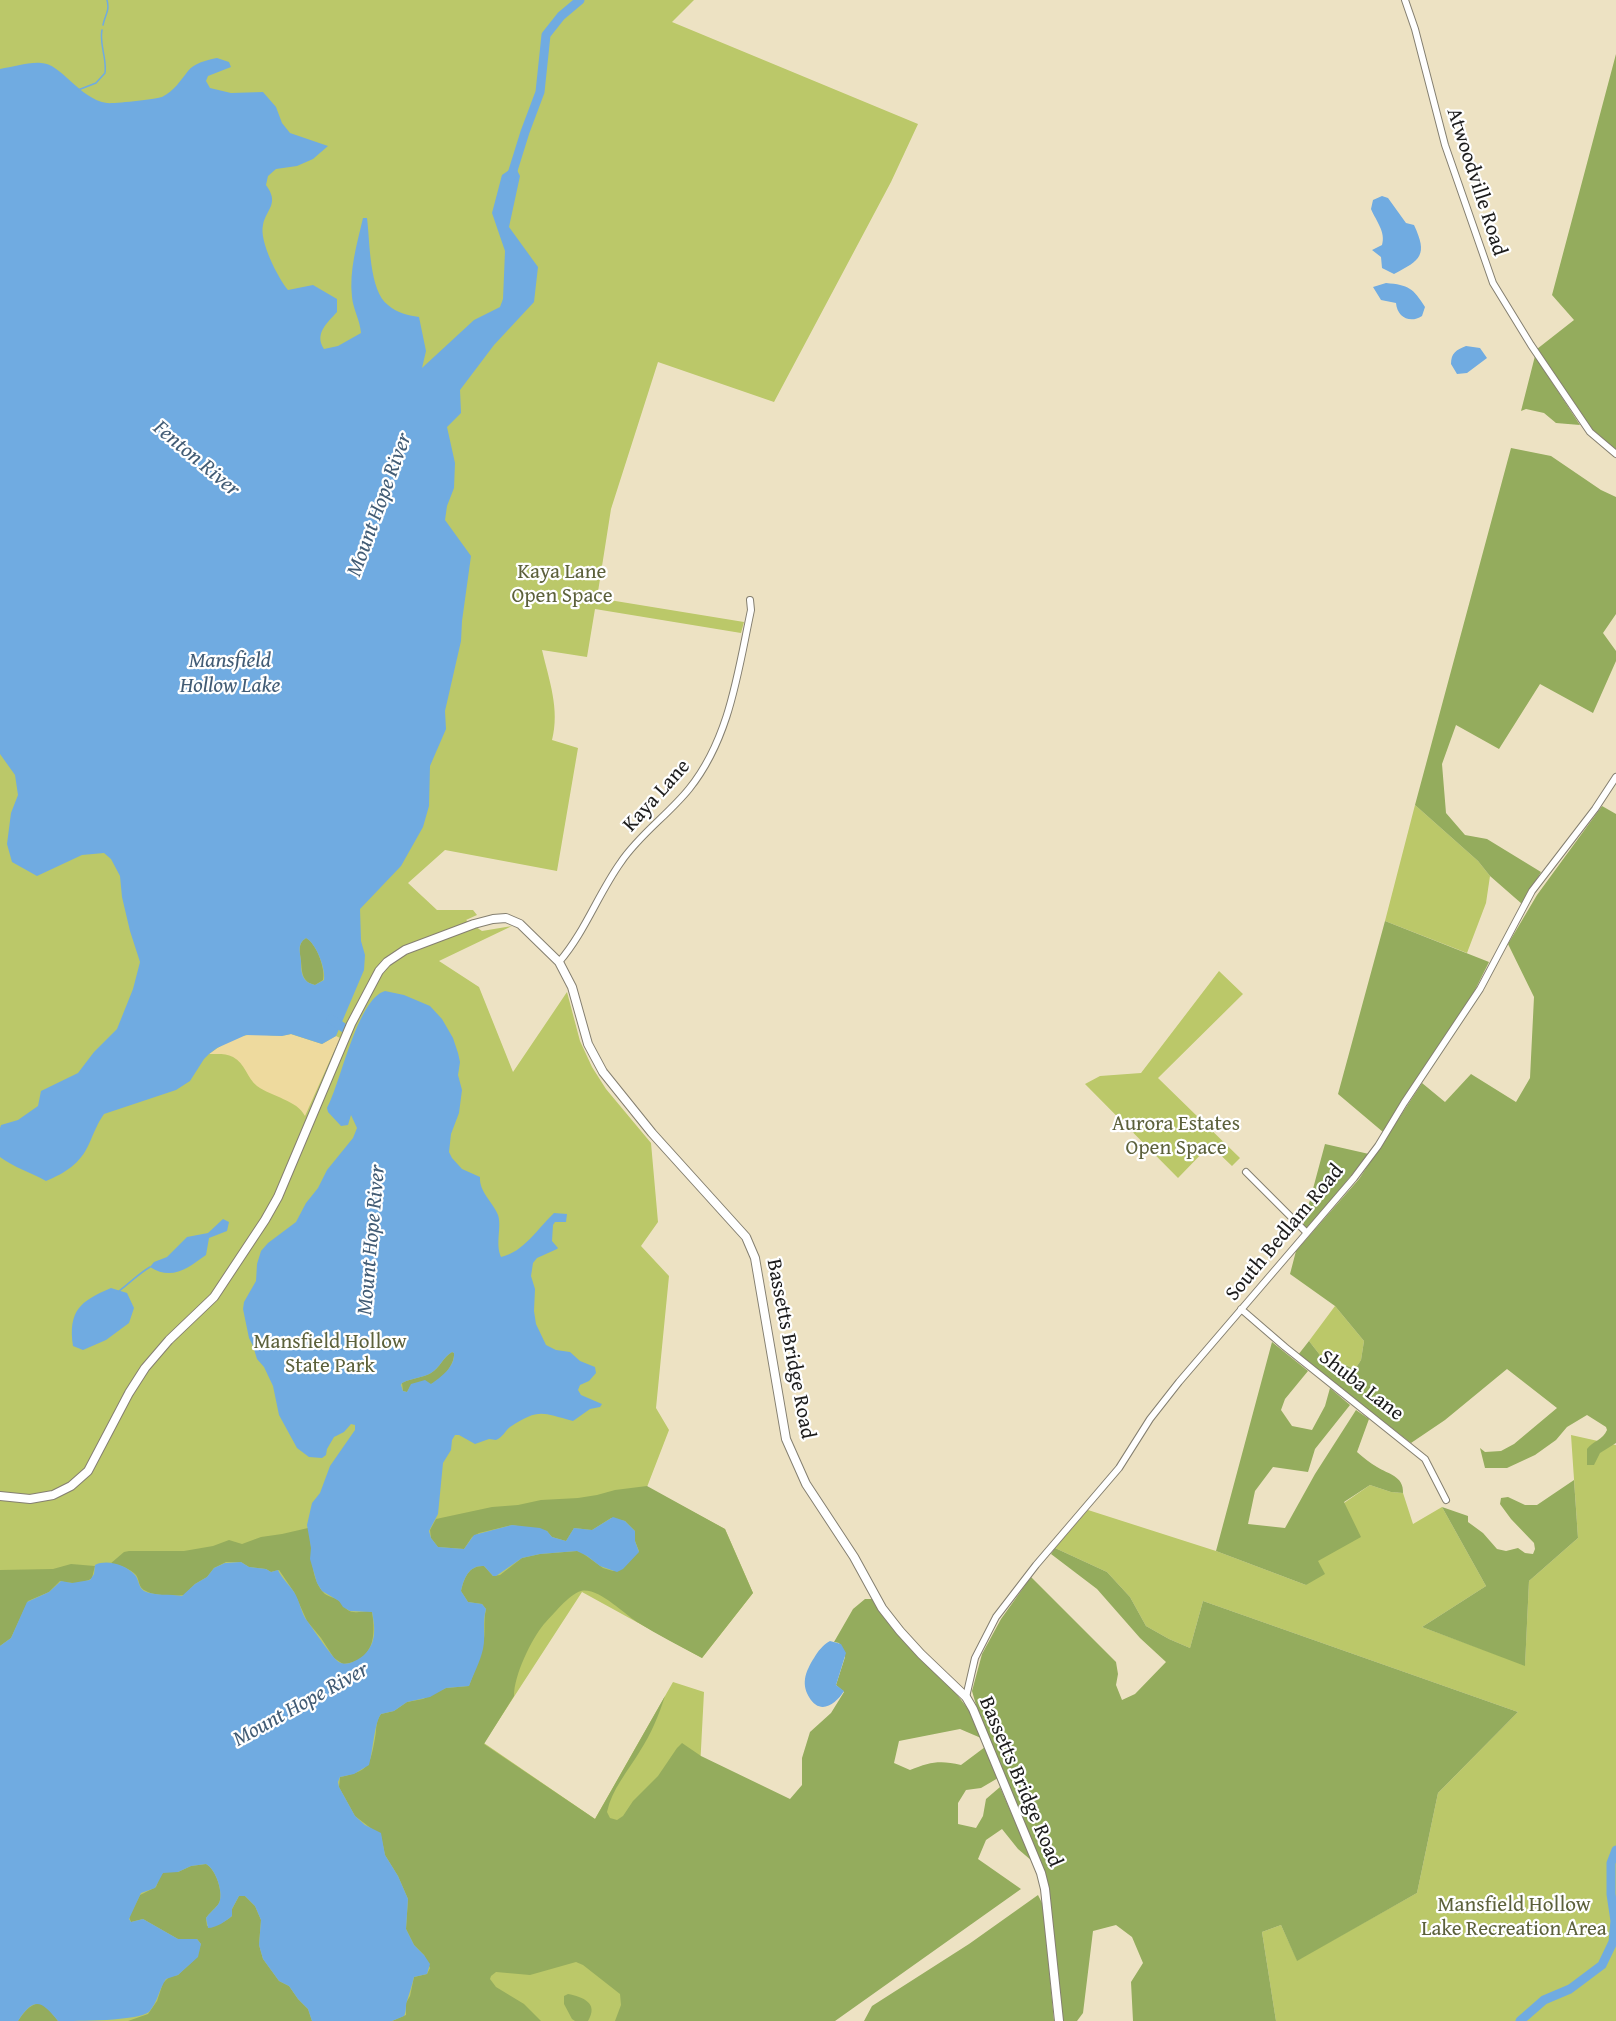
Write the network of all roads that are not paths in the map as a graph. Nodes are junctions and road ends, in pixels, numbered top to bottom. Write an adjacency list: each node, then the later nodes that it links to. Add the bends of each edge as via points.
1 (1405, 0): 2 (street, Atwoodville Road, via 1445,145 1493,283 1590,432)
2 (1616, 454)
3 (750, 600): 5 (street, Kaya Lane, via 730,704 706,766 668,813 621,861 578,938)
4 (1616, 777): 7 (street, South Bedlam Road, via 1532,891 1480,989 1378,1146)
5 (559, 962): 9 (street, Bassetts Bridge Road, via 520,924 506,918 474,924 405,950 387,962 337,1054 265,1220 214,1297 145,1368 88,1471 53,1495 30,1499); 11 (street, Bassetts Bridge Road, via 572,987 588,1044 603,1072 652,1133 747,1237 755,1258 786,1439 806,1484 882,1608 921,1654)
6 (1246, 1172): 7 (street)
7 (1306, 1232): 8 (street, South Bedlam Road)
8 (1241, 1310): 10 (street, Shuba Lane, via 1425,1459); 11 (street, South Bedlam Road, via 1150,1419 1119,1468 996,1617 975,1658)
9 (0, 1496)
10 (1446, 1500)
11 (966, 1697): 12 (street, Bassetts Bridge Road, via 1041,1873)
12 (1059, 2021)

